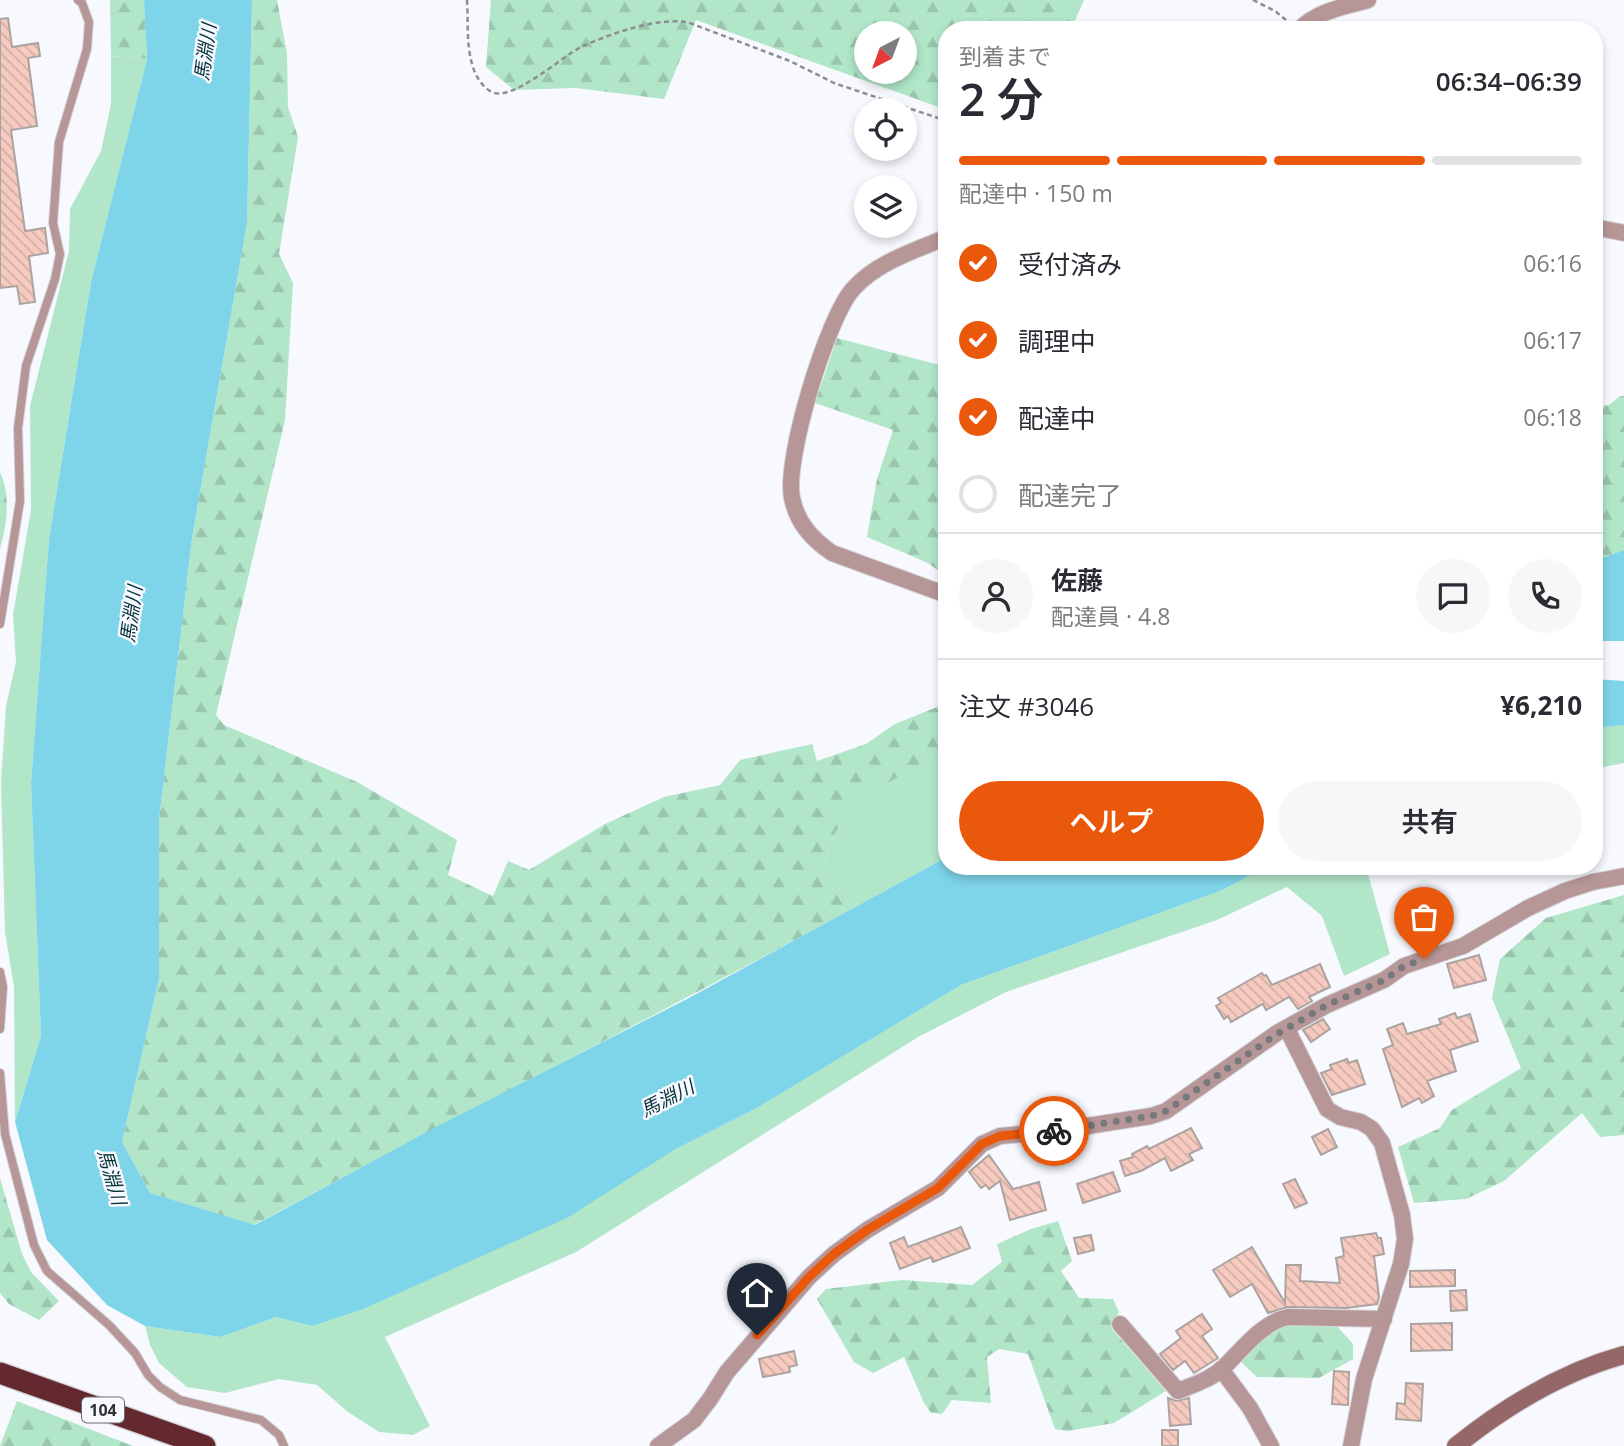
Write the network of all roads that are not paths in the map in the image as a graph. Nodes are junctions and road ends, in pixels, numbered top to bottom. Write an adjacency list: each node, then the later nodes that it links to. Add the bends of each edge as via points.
1 (78, 0): 8 (lane, via 89,22 87,48 59,142 53,223 60,254 26,366 18,428 20,501)
2 (1368, 0): 3 (street)
3 (1309, 21)
4 (1603, 228): 5 (street)
5 (1624, 233)
6 (938, 241): 7 (street, via 892,260 865,278 843,303 810,389 791,495 805,529 832,553)
7 (938, 592)
8 (0, 624)
9 (1624, 876): 12 (street, via 1564,891 1463,946 1404,966)
10 (0, 972): 11 (lane)
11 (0, 1029)
12 (1287, 1029): 14 (street, via 1326,1109 1361,1122 1382,1143 1405,1239); 21 (street, via 1166,1111 1000,1136 982,1144 938,1188 867,1230 817,1269 727,1372 694,1420)
13 (0, 1073): 20 (lane, via 5,1134 34,1245 47,1271 109,1325 160,1387 180,1400 261,1420 279,1435)
14 (1384, 1319): 17 (street, via 1276,1320); 23 (street, via 1364,1379)
15 (1120, 1324): 17 (street, via 1178,1391)
16 (1624, 1355): 24 (main road, via 1531,1394)
17 (1221, 1369): 22 (street)
18 (0, 1373): 19 (highway, 104)
19 (205, 1446)
20 (284, 1446)
21 (658, 1446)
22 (1271, 1446)
23 (1351, 1446)
24 (1456, 1446)

